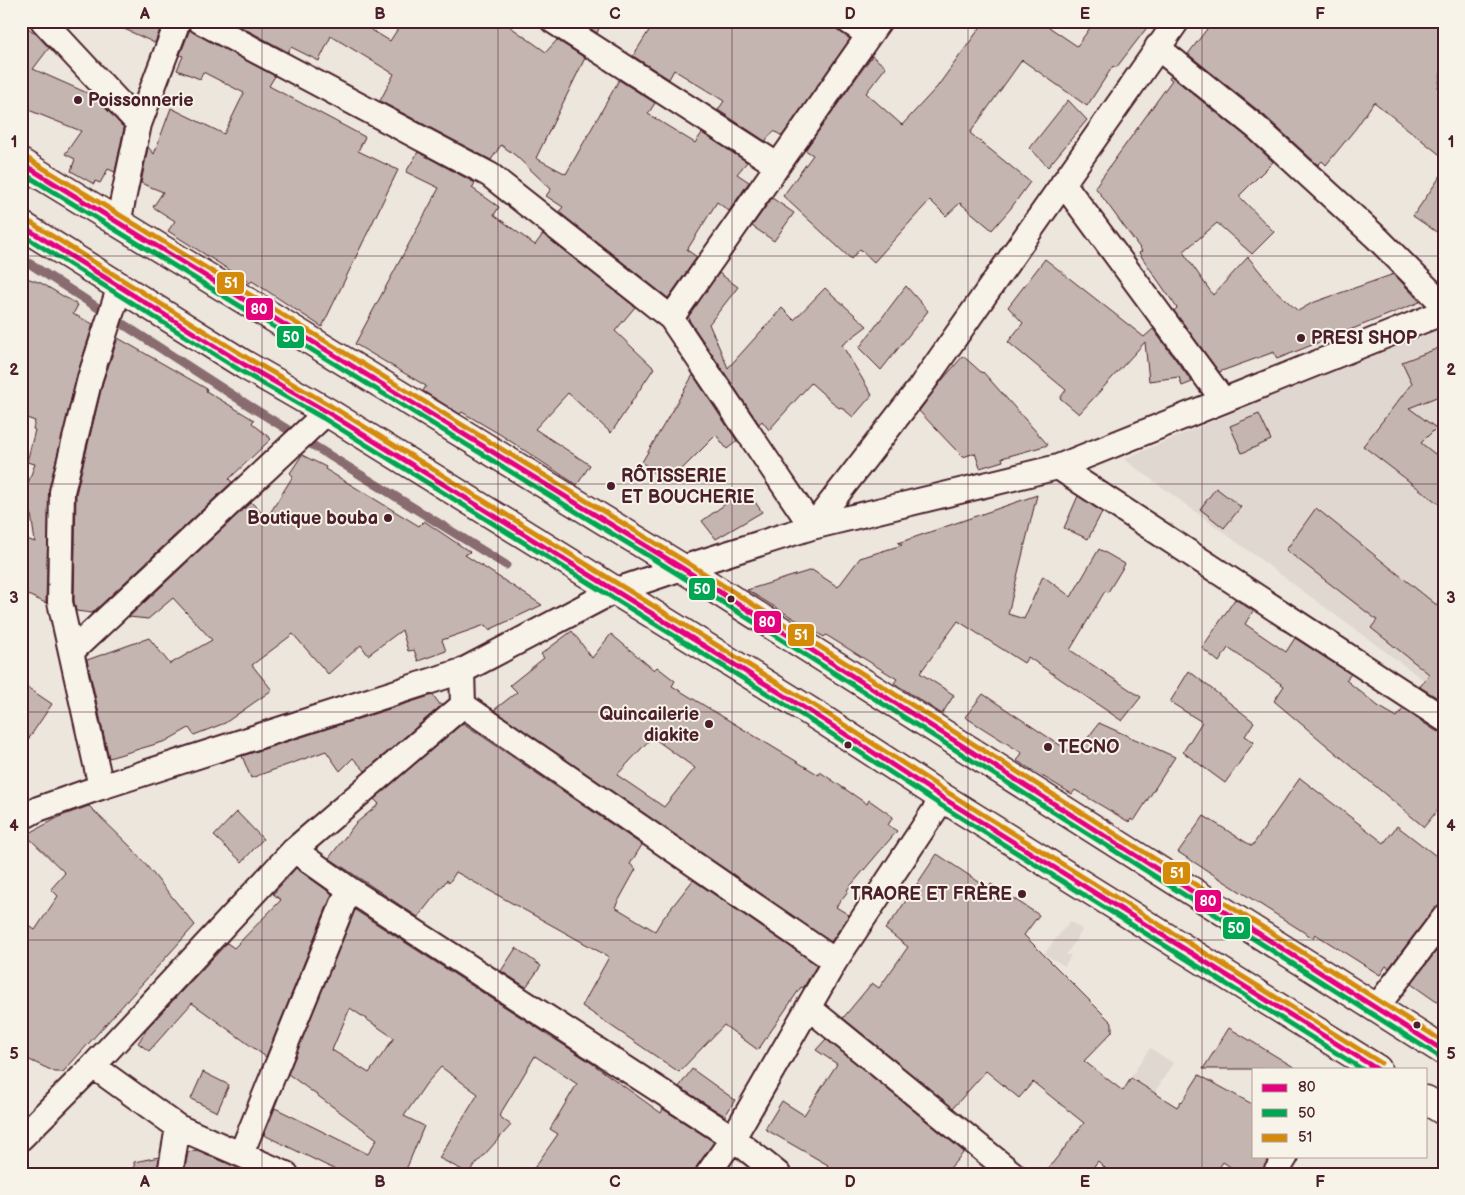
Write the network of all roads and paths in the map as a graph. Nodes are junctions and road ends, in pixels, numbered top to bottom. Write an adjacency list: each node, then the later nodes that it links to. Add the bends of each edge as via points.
1 (43, 21): 9 (street)
2 (178, 21): 9 (street)
3 (200, 21): 18 (street, via 490,175)
4 (553, 21): 11 (street)
5 (848, 21): 7 (street)
6 (1177, 21): 8 (street)
7 (874, 28): 11 (street)
8 (1157, 47): 12 (street); 16 (street, via 1256,127 1377,238)
9 (139, 124): 13 (street)
10 (21, 163): 13 (main road)
11 (777, 165): 18 (street)
12 (1063, 183): 19 (street); 22 (street, via 921,386)
13 (118, 224): 23 (main road)
14 (21, 225): 15 (main road)
15 (120, 286): 20 (main road); 25 (street, via 90,378 62,492 60,602)
16 (1444, 305)
17 (1444, 312): 19 (street)
18 (671, 318): 22 (street)
19 (1223, 400): 21 (street)
20 (327, 412): 24 (main road); 25 (street)
21 (1058, 467): 22 (street); 28 (street)
22 (812, 527): 23 (street)
23 (682, 568): 24 (street); 37 (main road)
24 (614, 591): 26 (street); 30 (main road)
25 (72, 651): 29 (street)
26 (462, 671): 27 (street); 29 (street)
27 (463, 705): 32 (street); 35 (street)
28 (1444, 719)
29 (101, 787): 31 (street)
30 (943, 798): 35 (street); 39 (main road)
31 (27, 808)
32 (294, 850): 33 (street); 40 (street)
33 (349, 889): 46 (street); 47 (street)
34 (1444, 918): 37 (street)
35 (835, 961): 36 (street)
36 (809, 1008): 46 (street); 53 (street)
37 (1376, 1008): 38 (main road)
38 (1444, 1051)
39 (1347, 1061): 41 (main road)
40 (93, 1066): 44 (street); 45 (street)
41 (1373, 1068)
42 (1428, 1101): 43 (main road)
43 (1444, 1111)
44 (178, 1127): 47 (street); 49 (street)
45 (21, 1138)
46 (733, 1138): 51 (street); 52 (street)
47 (241, 1154): 50 (street)
48 (1285, 1158): 54 (street)
49 (170, 1174)
50 (286, 1174)
51 (708, 1174)
52 (778, 1174)
53 (1013, 1174)
54 (1275, 1174)

